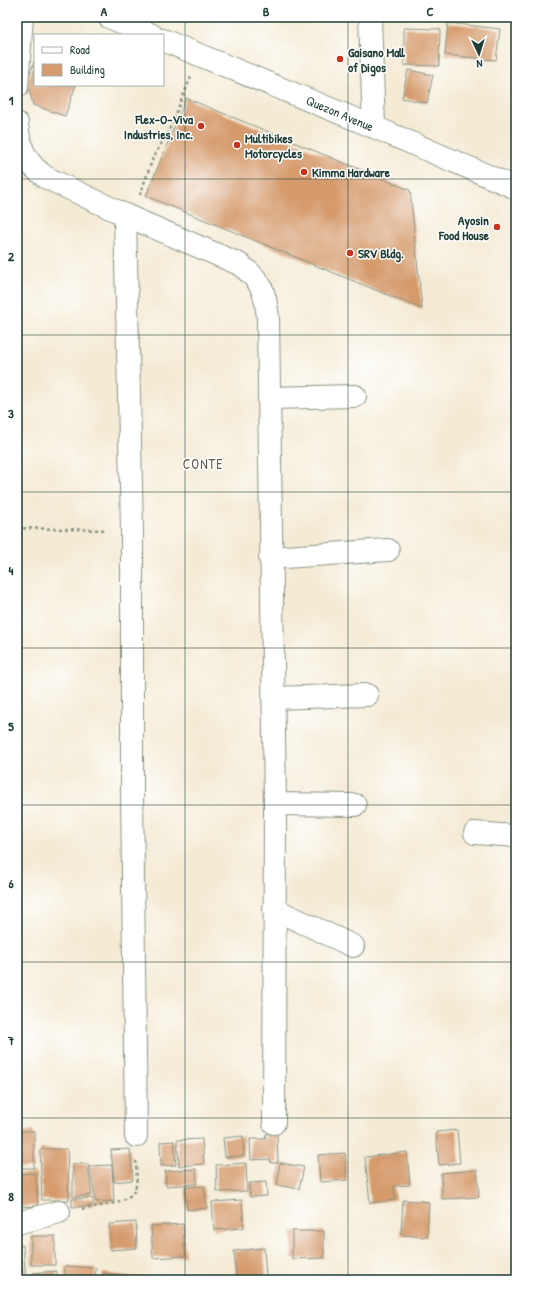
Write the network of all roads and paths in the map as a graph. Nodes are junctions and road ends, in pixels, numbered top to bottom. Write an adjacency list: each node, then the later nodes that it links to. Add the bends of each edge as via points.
1 (22, 17): 7 (street)
2 (109, 17): 4 (street)
3 (370, 17): 9 (street)
4 (150, 34)
5 (164, 40): 6 (street, Quezon Avenue)
6 (200, 55): 9 (street, Quezon Avenue); 11 (path)
7 (17, 87)
8 (17, 123): 11 (street, via 27,160 36,171)
9 (374, 127): 10 (street, Quezon Avenue)
10 (516, 188)
11 (129, 217): 13 (street, via 239,264 257,280 262,287 268,318); 15 (street)
12 (355, 396): 13 (street)
13 (268, 398): 17 (street)
14 (17, 528): 15 (path)
15 (132, 530): 27 (street)
16 (388, 550): 17 (street)
17 (270, 558): 19 (street)
18 (367, 695): 19 (street)
19 (272, 698): 20 (street)
20 (275, 804): 21 (street); 24 (street)
21 (355, 805)
22 (475, 833): 23 (street)
23 (516, 836)
24 (274, 909): 25 (street); 26 (street)
25 (353, 946)
26 (274, 1122)
27 (136, 1136): 28 (path, via 136,1179 132,1195 114,1202)
28 (59, 1212): 29 (street)
29 (17, 1223)

